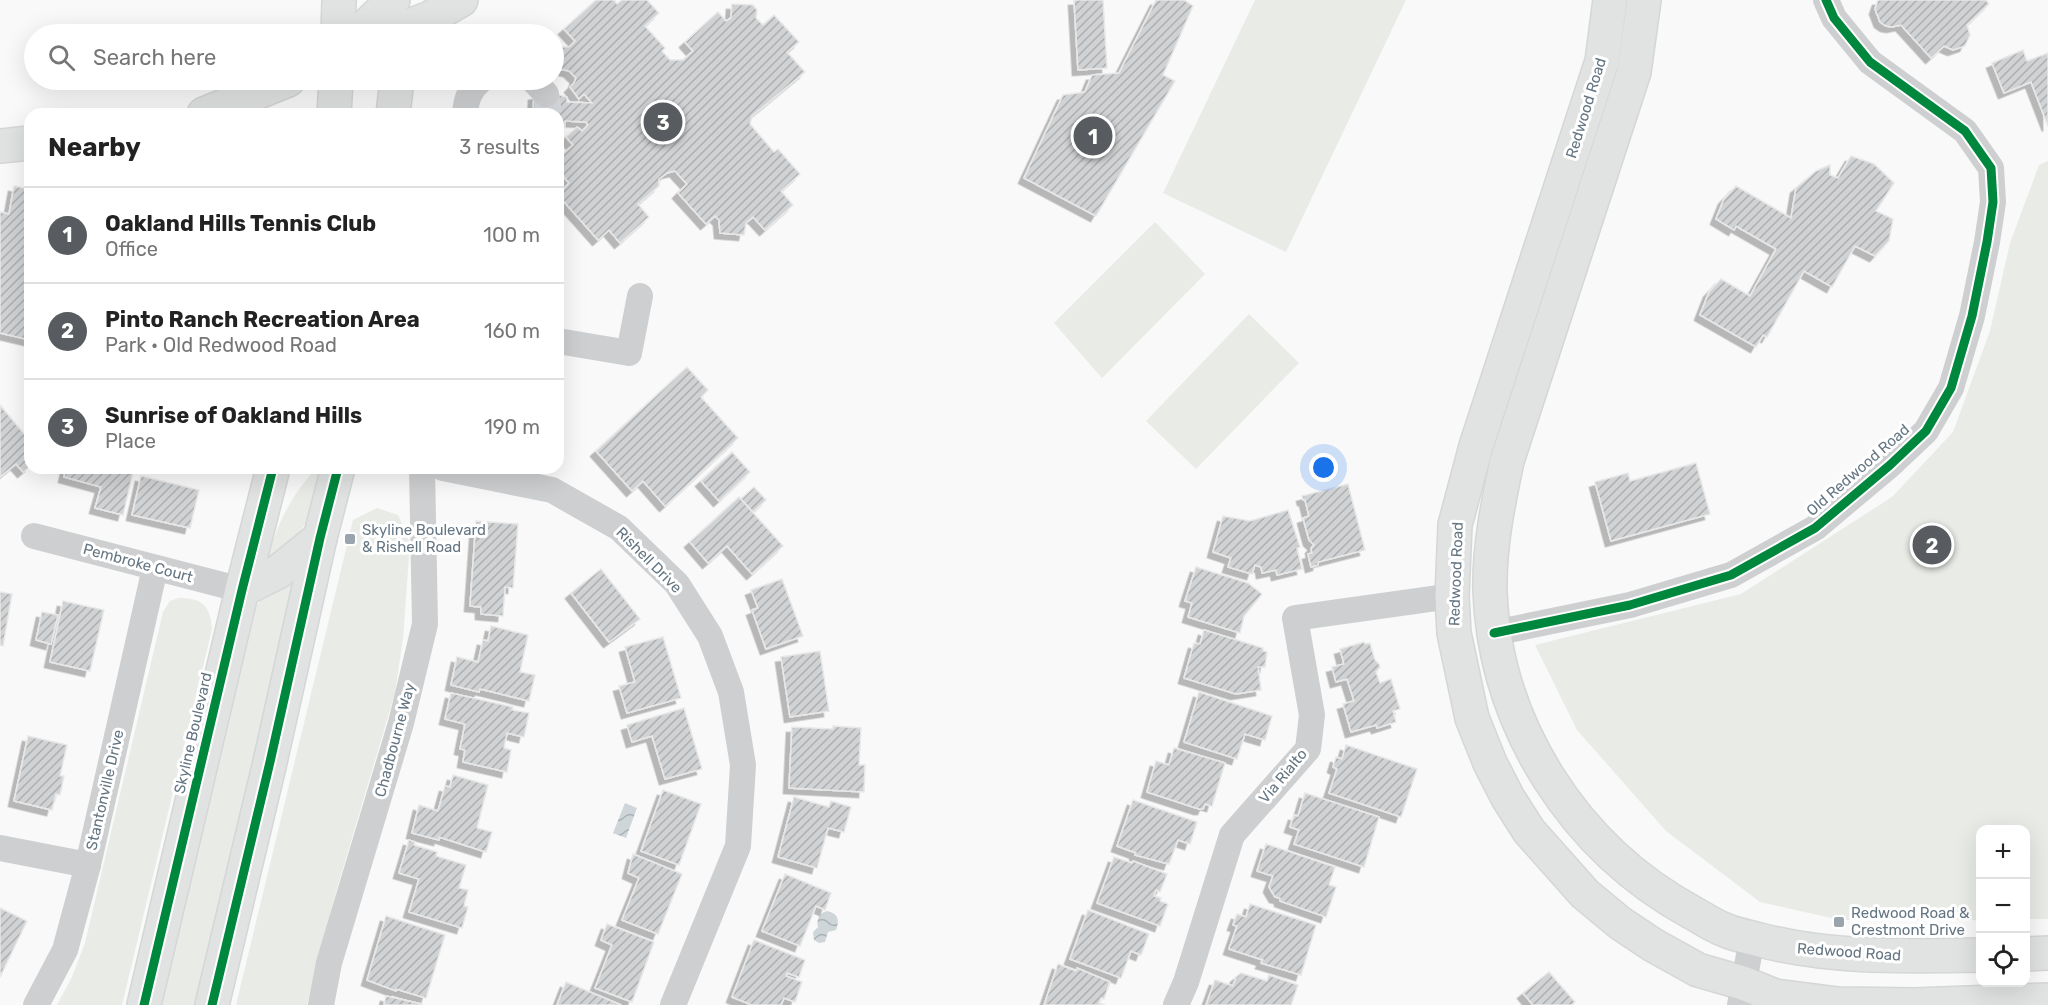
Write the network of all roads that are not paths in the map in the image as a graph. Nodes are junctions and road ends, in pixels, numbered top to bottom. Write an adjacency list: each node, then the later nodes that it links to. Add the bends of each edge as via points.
1 (339, 0): 7 (main road)
2 (461, 0): 6 (main road, via 430,18)
3 (1610, 0): 28 (main road, Redwood Road, via 1602,61 1476,447 1455,525)
4 (1644, 0): 29 (main road, Redwood Road, via 1634,72 1507,461 1493,525 1490,590)
5 (1826, 0): 29 (street, Old Redwood Road, via 1834,18 1870,62 1965,131 1990,168 1993,202 1987,242 1972,316 1951,388 1926,431 1890,465 1815,528 1731,575 1630,605)
6 (396, 20)
7 (338, 24)
8 (263, 90): 12 (main road)
9 (335, 90): 13 (main road)
10 (396, 90): 14 (main road)
11 (472, 90): 15 (street)
12 (219, 108)
13 (334, 108)
14 (394, 108)
15 (465, 108)
16 (24, 144): 17 (main road)
17 (0, 146)
18 (640, 296): 19 (street, via 629,352)
19 (564, 342)
20 (271, 474): 27 (main road, Skyline Boulevard)
21 (336, 474): 25 (main road)
22 (422, 474): 41 (street, Chadbourne Way, via 425,624 401,723 329,963)
23 (472, 474): 42 (street, Rishell Drive, via 552,490 619,528 677,584 710,636 731,692 743,765 738,846)
24 (34, 536): 26 (street, Pembroke Court)
25 (320, 538): 27 (main road, via 278,572); 40 (main road)
26 (155, 568): 27 (street, Pembroke Court); 31 (street, Stantonville Drive)
27 (242, 590): 39 (main road, Skyline Boulevard)
28 (1452, 596): 36 (main road, Redwood Road, via 1454,633 1472,718 1508,798 1529,831 1585,894 1620,923); 43 (street, Via Rialto, via 1295,618 1312,716 1308,749 1232,835)
29 (1494, 633): 32 (main road, Redwood Road, via 1527,742 1546,776 1589,833 1643,882 1673,902 1725,930)
30 (0, 848): 31 (street)
31 (88, 866): 38 (street, Stantonville Drive, via 65,950)
32 (1752, 938): 35 (main road, Redwood Road, via 1842,955); 36 (street)
33 (2048, 953): 34 (main road)
34 (2030, 954)
35 (1976, 955)
36 (1741, 994): 37 (main road, Redwood Road, via 1838,1004)
37 (2048, 1000)
38 (36, 1005)
39 (144, 1005)
40 (212, 1005)
41 (321, 1005)
42 (673, 1005)
43 (1176, 1005)

